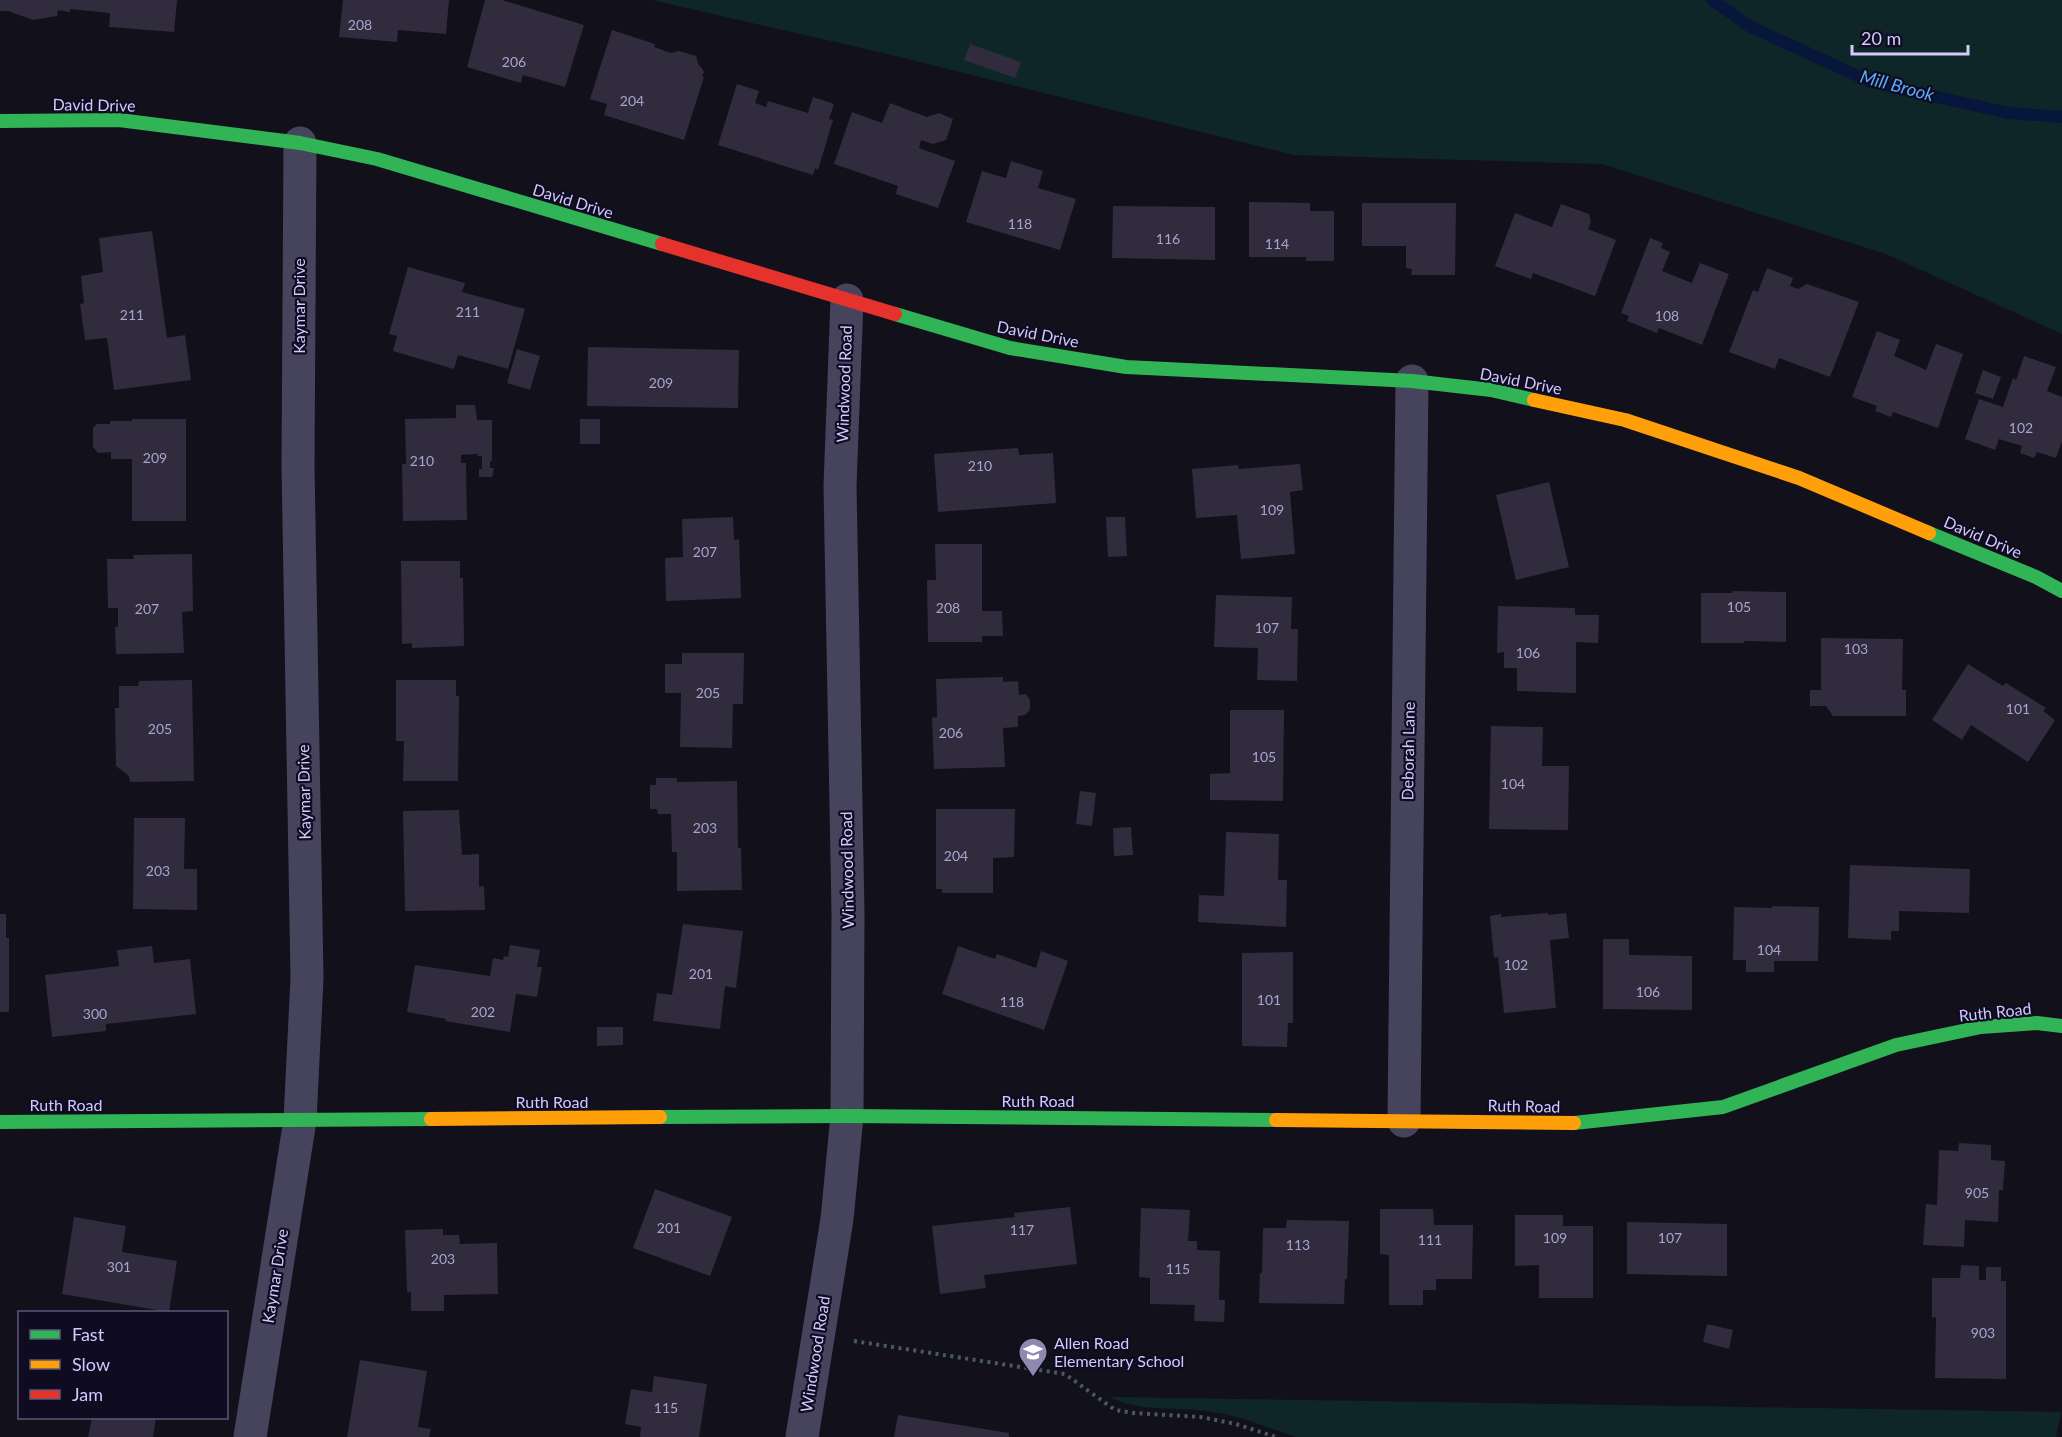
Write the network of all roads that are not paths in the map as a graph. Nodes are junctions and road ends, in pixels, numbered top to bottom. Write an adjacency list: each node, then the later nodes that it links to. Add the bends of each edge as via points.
1 (0, 121): 2 (street, David Drive, via 119,120)
2 (300, 143): 3 (street, David Drive, via 388,163); 8 (street, Kaymar Drive, via 298,465 307,978)
3 (848, 300): 4 (street, David Drive, via 1010,348 1126,367); 7 (street, Windwood Road, via 840,486 848,913)
4 (1412, 381): 5 (street, David Drive, via 1491,390 1625,420 1799,478); 9 (street, Deborah Lane)
5 (2062, 591)
6 (2062, 1026): 9 (street, Ruth Road, via 2037,1023 1981,1027 1896,1046 1723,1107 1580,1123)
7 (847, 1116): 8 (street, Ruth Road); 9 (street, Ruth Road); 12 (street, Windwood Road, via 837,1219)
8 (300, 1120): 10 (street, Ruth Road); 11 (street, Kaymar Drive)
9 (1404, 1121)
10 (0, 1122)
11 (250, 1437)
12 (802, 1437)

